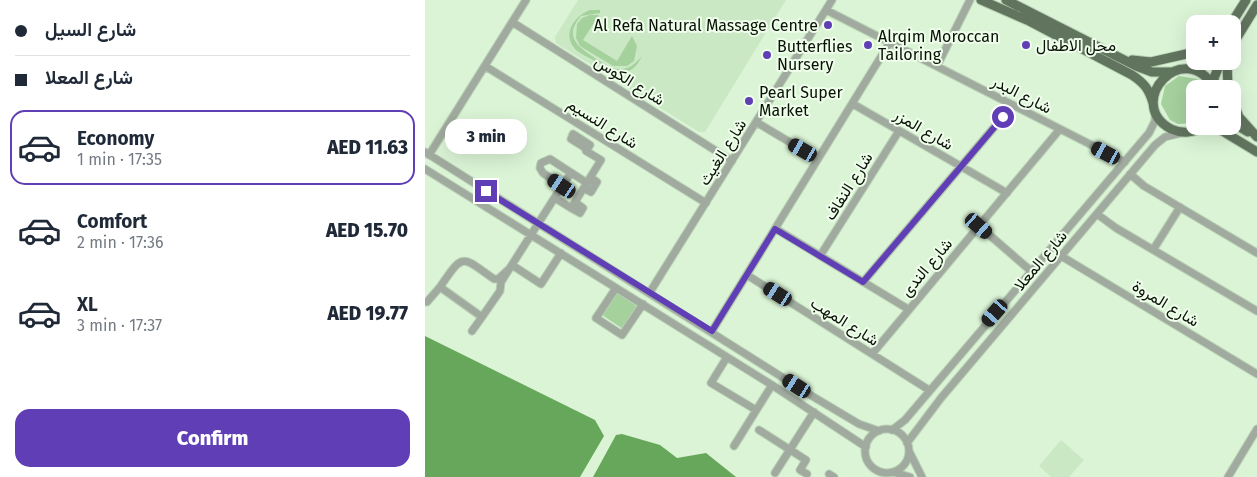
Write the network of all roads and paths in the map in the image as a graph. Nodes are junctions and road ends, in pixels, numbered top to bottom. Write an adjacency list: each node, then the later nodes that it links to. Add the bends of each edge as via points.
1 (526, 0): 10 (street)
2 (832, 0): 8 (street, شارع الغيث)
3 (970, 0): 16 (street)
4 (981, 0): 23 (main road, via 1029,21 1143,82 1149,89)
5 (1005, 0): 14 (main road)
6 (1246, 0): 9 (main road)
7 (1257, 5): 11 (main road)
8 (826, 10): 12 (street, شارع البدر); 25 (street, شارع الغيث)
9 (1237, 15)
10 (512, 22): 15 (street); 36 (street, شارع الكوس)
11 (1241, 31)
12 (891, 42): 16 (street, شارع البدر); 21 (street)
13 (1186, 54): 14 (main road, via 1151,62)
14 (1121, 58): 19 (main road, via 1152,72)
15 (485, 66): 34 (street); 47 (street, شارع النسيم)
16 (937, 66): 22 (street, شارع البدر)
17 (1186, 68): 18 (main road)
18 (1183, 69): 19 (main road); 20 (main road, via 1202,74)
19 (1171, 72): 23 (main road, via 1157,85)
20 (1207, 80)
21 (853, 104): 28 (street, شارع المزر); 35 (street)
22 (1013, 105): 27 (street, شارع البدر); 38 (street)
23 (1154, 106): 29 (main road, via 1166,126); 37 (street, شارع المعلا, via 1153,127)
24 (1241, 119): 31 (main road)
25 (756, 122): 35 (street); 36 (street, شارع الغيث)
26 (1241, 128): 31 (main road)
27 (1060, 129): 37 (street, شارع البدر); 45 (street, شارع الندى)
28 (899, 131): 38 (street, شارع المزر); 57 (street, شارع النفاف)
29 (1185, 133): 41 (street, شارع المعلا, via 1165,137)
30 (1229, 135): 33 (main road)
31 (1257, 138)
32 (587, 149): 42 (street, via 601,160)
33 (1257, 152)
34 (427, 154): 44 (street)
35 (819, 159): 52 (street)
36 (732, 161): 47 (street, شارع الغيث)
37 (1125, 162): 60 (street, شارع المعلا)
38 (961, 166): 45 (street, شارع المزر); 62 (street)
39 (425, 168): 44 (street, via 480,199 486,197); 53 (street)
40 (571, 172): 42 (street); 43 (street); 43 (street, via 550,160 541,163 543,173)
41 (1130, 174): 48 (street); 49 (street, شارع المعلا)
42 (587, 183): 46 (street, via 573,205)
43 (562, 186): 46 (street)
44 (486, 191): 50 (street)
45 (1007, 193): 51 (street, شارع الندى)
46 (555, 198): 50 (street)
47 (706, 203): 65 (street, شارع الغيث)
48 (1180, 207): 54 (street); 56 (street)
49 (1097, 214): 54 (street); 58 (street, شارع المعلا)
50 (538, 223): 53 (street); 65 (street)
51 (979, 226): 60 (street); 68 (street, شارع الندى)
52 (775, 229): 57 (street); 61 (street)
53 (531, 235): 55 (street); 59 (street)
54 (1153, 250): 69 (street)
55 (561, 253): 59 (street, via 541,284); 64 (street)
56 (1257, 253)
57 (821, 256): 62 (street)
58 (1061, 256): 75 (street, شارع المروة); 86 (street, شارع المعلا, via 941,398)
59 (510, 267): 63 (street, via 495,279 462,260 457,262); 70 (street, via 501,282 500,291)
60 (1031, 271): 77 (street, شارع المعلا)
61 (747, 275): 72 (street); 73 (street, شارع المهب)
62 (863, 282): 68 (street)
63 (440, 287): 66 (street); 70 (street)
64 (616, 288): 67 (street); 67 (street, via 596,318 622,335)
65 (651, 292): 72 (street)
66 (427, 302)
67 (643, 304): 74 (street)
68 (908, 310): 73 (street, شارع الندى)
69 (1257, 311)
70 (483, 317): 71 (street)
71 (472, 331)
72 (712, 331): 83 (street, via 859,424)
73 (872, 354): 77 (street, شارع المهب)
74 (727, 357): 76 (street); 78 (street, via 711,382)
75 (1257, 374)
76 (771, 385): 78 (street); 79 (street)
77 (929, 390): 82 (street, شارع المعلا, via 905,420)
78 (756, 410): 85 (street)
79 (814, 412): 87 (street); 88 (street)
80 (1257, 429): 84 (street)
81 (759, 430): 88 (street)
82 (892, 430): 83 (street); 86 (street, via 899,433)
83 (879, 431): 87 (street, via 868,440)
84 (1255, 437): 96 (street)
85 (734, 446)
86 (908, 446): 90 (street, via 905,463); 95 (street)
87 (866, 447): 89 (street, via 867,460)
88 (790, 450): 91 (street); 92 (street, via 806,460 800,470)
89 (875, 469): 90 (street); 93 (street)
90 (893, 472): 94 (street)
91 (775, 473)
92 (807, 474)
93 (871, 477)
94 (910, 477)
95 (922, 477)
96 (1228, 477)

